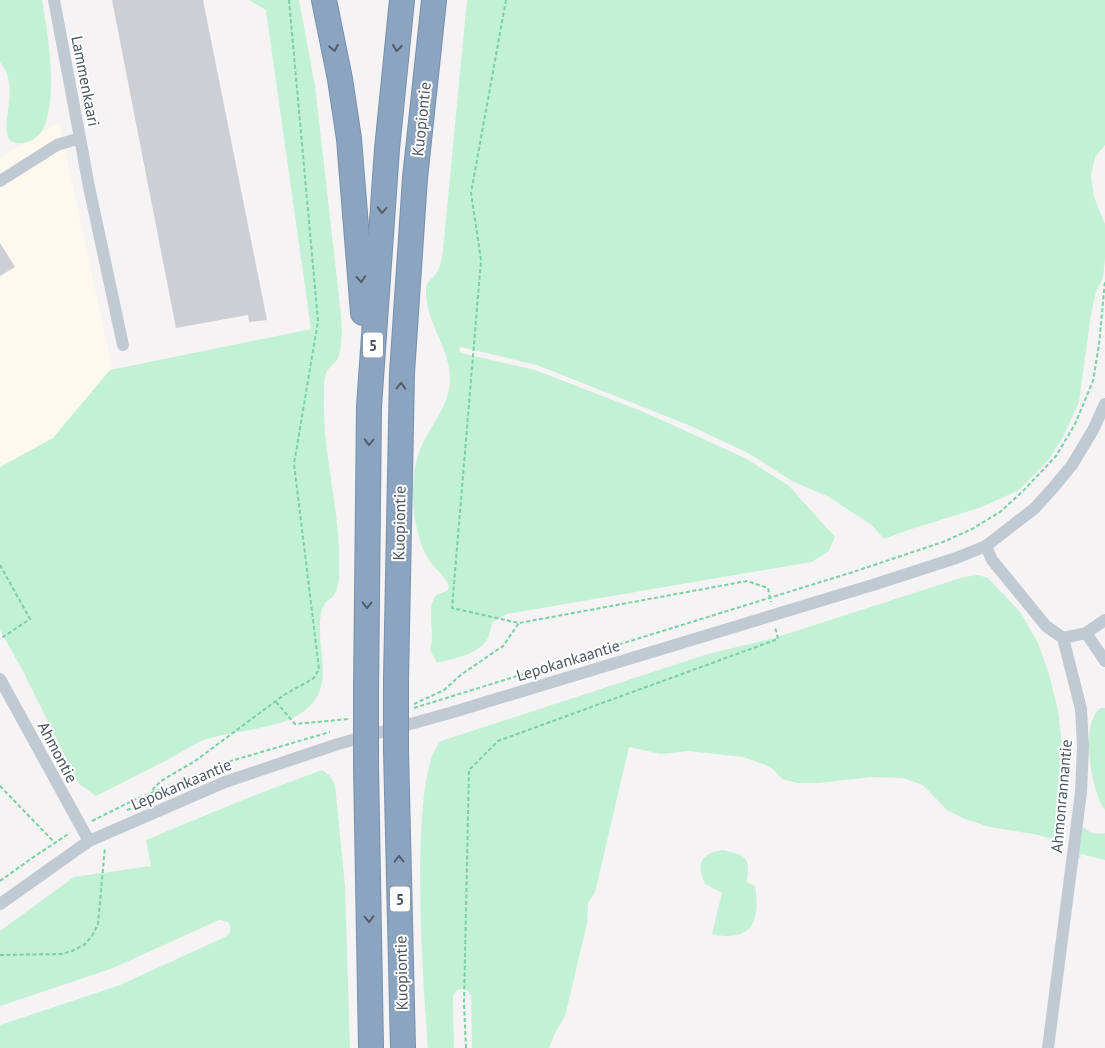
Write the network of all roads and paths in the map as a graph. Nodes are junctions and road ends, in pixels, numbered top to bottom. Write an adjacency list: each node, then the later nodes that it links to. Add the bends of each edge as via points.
1 (54, 0): 7 (street, Lammenkaari)
2 (289, 0): 27 (path, via 318,321 294,464 318,669 314,678 284,694 245,725 161,781)
3 (324, 0): 12 (highway, one-way to 12, via 350,139)
4 (402, 0): 12 (highway, Kuopiontie / 5, one-way to 12, via 387,149)
5 (434, 0): 37 (highway, Kuopiontie / 5, one-way to 5, bridge, via 396,750 402,373 415,178)
6 (506, 0): 16 (path, via 471,193 481,260 452,608 519,624 747,582 768,588)
7 (80, 138): 8 (street, Lammenkaari, via 57,146); 10 (street)
8 (0, 181)
9 (1105, 281): 16 (path, via 1093,381 1075,424 1056,456 1023,491 1000,512 943,542)
10 (123, 345)
11 (1105, 404): 13 (street, Lepokankaantie)
12 (369, 406): 36 (highway, Kuopiontie / 5, one-way to 36, bridge, via 366,765)
13 (1102, 419): 14 (street, Lepokankaantie, via 1072,465 1035,508)
14 (986, 546): 17 (street, Lepokankaantie); 20 (street, via 992,560 1046,626)
15 (0, 565): 21 (path, via 30,619)
16 (770, 598): 17 (path); 24 (path)
17 (773, 615): 30 (street, Lepokankaantie, via 328,748 225,782); 38 (path, via 778,639 498,741 469,770)
18 (1105, 620): 19 (street)
19 (1086, 634): 20 (street); 22 (street)
20 (1063, 638): 39 (street, Ahmonrannantie, via 1081,709 1084,746)
21 (0, 639)
22 (1105, 660)
23 (0, 679): 29 (street, Ahmontie)
24 (411, 709)
25 (336, 731): 27 (path, via 224,764)
26 (0, 786): 32 (path)
27 (152, 792): 28 (path, via 142,806); 29 (path)
28 (124, 811)
29 (80, 827): 31 (street, Ahmontie); 32 (path)
30 (108, 832): 31 (street, Lepokankaantie); 35 (path, via 98,924 84,945 61,954)
31 (89, 841): 34 (street, Lepokankaantie)
32 (55, 843): 33 (path)
33 (0, 882)
34 (0, 904)
35 (0, 955)
36 (371, 1048)
37 (403, 1048)
38 (466, 1048)
39 (1048, 1048)

